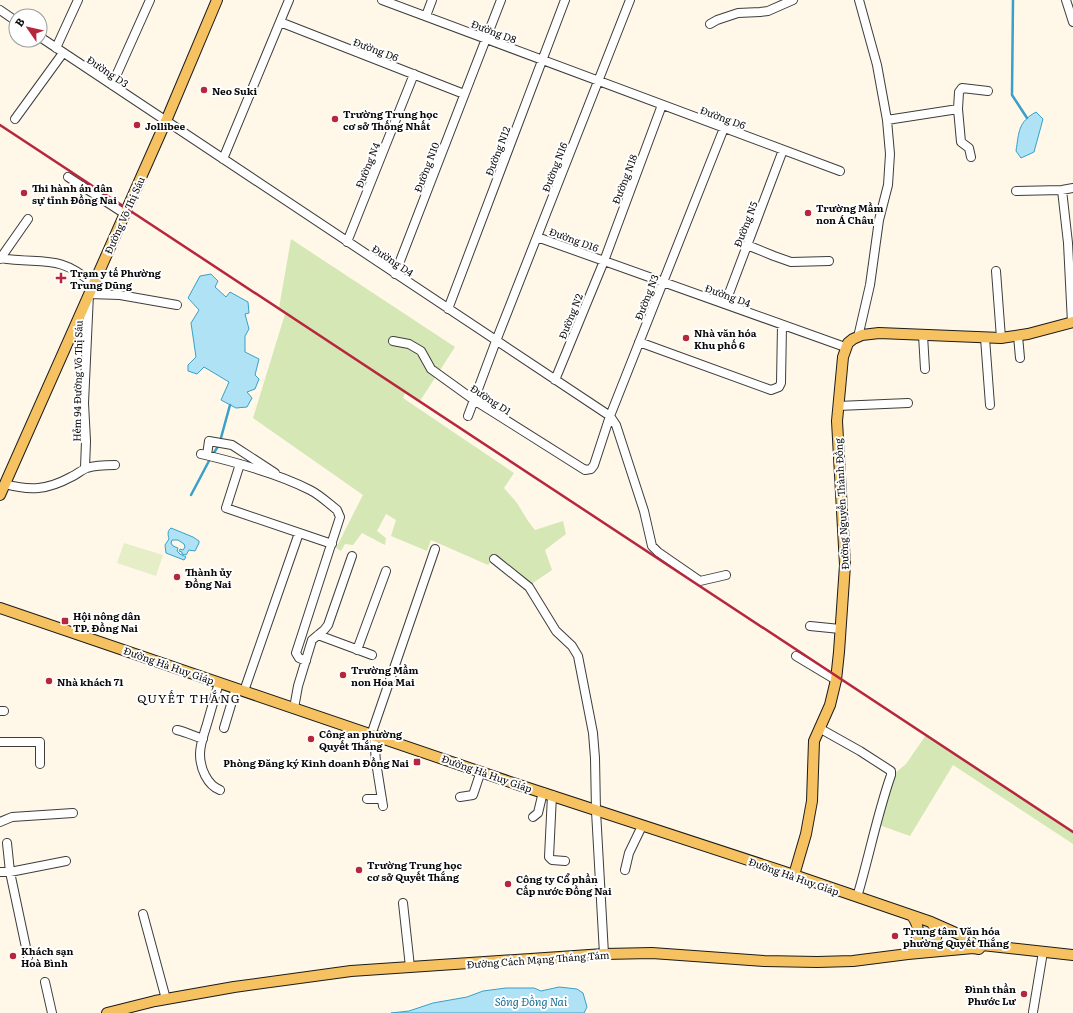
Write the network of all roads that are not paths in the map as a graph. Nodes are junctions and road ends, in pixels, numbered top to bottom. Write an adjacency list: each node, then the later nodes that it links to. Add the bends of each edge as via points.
1 (78, 0): 19 (street)
2 (150, 0): 23 (street)
3 (217, 0): 30 (main road, Đường Võ Thị Sáu)
4 (289, 0): 14 (street)
5 (382, 0): 13 (street, Đường D8)
6 (432, 0): 13 (street)
7 (501, 0): 17 (street, Đường N10)
8 (565, 0): 20 (street, Đường N12)
9 (630, 0): 22 (street, Đường N16)
10 (794, 0): 16 (street, via 768,11 738,13)
11 (859, 0): 29 (street, via 877,64)
12 (1066, 0): 15 (street)
13 (426, 16): 17 (street, Đường D8)
14 (280, 22): 21 (street, Đường D6); 34 (street)
15 (1073, 22)
16 (710, 24)
17 (486, 39): 20 (street, Đường D8); 25 (street, Đường N10)
18 (48, 42): 19 (street, Đường D3)
19 (60, 50): 23 (street, Đường D3); 28 (street)
20 (542, 60): 22 (street, Đường D8); 54 (street, Đường N12)
21 (414, 74): 25 (street, Đường D6); 43 (street, Đường N4)
22 (598, 81): 26 (street, Đường D6); 42 (street, Đường N16)
23 (112, 85): 30 (street, Đường D3)
24 (988, 91): 27 (street, via 962,88 959,90)
25 (464, 94): 49 (street, Đường N10)
26 (662, 105): 31 (street, Đường D6); 46 (street, Đường N18)
27 (958, 109): 29 (street); 33 (street, via 961,142 968,148)
28 (15, 119)
29 (887, 120): 59 (street, via 890,148 888,185 879,220 870,285)
30 (166, 121): 34 (street, Đường D4); 40 (main road, Đường Võ Thị Sáu)
31 (724, 128): 32 (street, Đường D6); 50 (street, Đường N3)
32 (783, 150): 35 (street, Đường D6); 44 (street, Đường N5)
33 (971, 157)
34 (223, 159): 43 (street, Đường D4)
35 (840, 171)
36 (68, 177): 40 (street)
37 (1073, 188): 39 (street)
38 (1016, 190): 39 (street)
39 (1062, 190): 55 (street)
40 (125, 214): 51 (main road, Đường Võ Thị Sáu)
41 (28, 218): 45 (street)
42 (537, 237): 46 (street, Đường D16); 63 (street, Đường N16)
43 (347, 242): 49 (street, Đường D4)
44 (747, 245): 47 (street, via 791,262); 52 (street, Đường N5)
45 (0, 259): 51 (street, via 63,264 79,272)
46 (604, 261): 50 (street, Đường D4); 68 (street, Đường N2)
47 (829, 261)
48 (996, 271): 61 (street)
49 (395, 274): 54 (street, Đường D4)
50 (663, 282): 52 (street, Đường D4); 64 (street, Đường N3)
51 (91, 289): 53 (street); 77 (street, Hẻm 94 Đường Võ Thị Sáu, via 84,403); 80 (main road, Đường Võ Thị Sáu)
52 (725, 304): 56 (street, Đường D4)
53 (177, 305)
54 (448, 309): 63 (street, Đường D4)
55 (1073, 322): 58 (main road)
56 (782, 325): 64 (street, via 781,383 779,387 771,390); 65 (street, Đường D4)
57 (923, 335): 59 (main road, via 887,333); 60 (main road); 67 (street)
58 (1018, 336): 61 (main road); 66 (street)
59 (858, 337): 65 (main road, via 850,341)
60 (985, 338): 61 (main road); 71 (street)
61 (1001, 338)
62 (393, 341): 69 (street, Đường D1, via 409,344 421,351 431,370)
63 (496, 341): 68 (street, Đường D4); 69 (street, Đường N16)
64 (640, 342): 74 (street, Đường N3)
65 (846, 348): 72 (main road, Đường Nguyễn Thành Đồng, via 840,371)
66 (1020, 358)
67 (925, 369)
68 (555, 380): 74 (street, Đường D4)
69 (474, 400): 73 (street, Đường N16); 78 (street, Đường D1)
70 (908, 403): 72 (street)
71 (990, 405)
72 (838, 406): 91 (main road, Đường Nguyễn Thành Đồng, via 845,554)
73 (468, 416)
74 (610, 416): 78 (street, Đường N3, via 594,465 591,469); 88 (street, via 616,425 644,511 652,546 700,580)
75 (240, 464): 79 (street); 79 (street, via 204,455 209,441 232,445); 82 (street, via 226,508)
76 (115, 465): 77 (street)
77 (85, 468): 80 (street, via 67,480 35,490)
78 (585, 470)
79 (284, 479): 83 (street, via 315,493 340,513)
80 (5, 484): 81 (main road, Đường Võ Thị Sáu)
81 (0, 495)
82 (299, 533): 83 (street); 100 (street)
83 (332, 544): 92 (street)
84 (435, 549): 105 (street)
85 (352, 556): 93 (street, via 328,625)
86 (494, 559): 114 (street, via 529,587 556,631 576,651 593,733)
87 (386, 571): 94 (street)
88 (726, 575)
89 (0, 608): 99 (main road, Đường Hà Huy Giáp)
90 (810, 626): 91 (street)
91 (840, 629): 98 (main road, Đường Nguyễn Thành Đồng)
92 (301, 636): 93 (street); 97 (street, via 296,653 299,658)
93 (315, 638): 94 (street); 97 (street)
94 (357, 650): 95 (street)
95 (372, 655)
96 (796, 656): 98 (street)
97 (306, 661): 101 (street)
98 (836, 680): 103 (main road, Đường Nguyễn Thành Đồng, via 830,704)
99 (219, 682): 100 (main road, Đường Hà Huy Giáp); 106 (street)
100 (240, 690): 101 (main road, Đường Hà Huy Giáp); 102 (street)
101 (294, 708): 105 (main road, Đường Hà Huy Giáp)
102 (224, 728)
103 (819, 728): 125 (main road, Đường Nguyễn Thành Đồng, via 813,745 812,801); 126 (street, via 891,770)
104 (177, 730): 106 (street)
105 (373, 735): 109 (main road, Đường Hà Huy Giáp); 113 (street, via 383,802)
106 (203, 739): 110 (street, via 200,753 203,770 210,783)
107 (0, 742): 108 (street, via 40,742)
108 (40, 764)
109 (481, 771): 111 (main road, Đường Hà Huy Giáp); 112 (street, via 472,795)
110 (220, 790)
111 (548, 794): 114 (main road, Đường Hà Huy Giáp); 116 (street, via 538,813); 121 (street, via 549,857 552,860)
112 (460, 797)
113 (368, 799)
114 (596, 811): 118 (main road, Đường Hà Huy Giáp); 134 (street)
115 (73, 813): 117 (street, via 12,817)
116 (533, 817)
117 (0, 822)
118 (642, 826): 122 (street, via 628,853); 125 (main road, Đường Hà Huy Giáp)
119 (7, 843): 124 (street)
120 (66, 861): 124 (street)
121 (565, 861)
122 (625, 870)
123 (0, 872): 124 (street)
124 (10, 872): 137 (street)
125 (794, 875): 126 (main road, Đường Hà Huy Giáp)
126 (857, 897): 129 (main road, Đường Hà Huy Giáp)
127 (403, 903): 138 (street)
128 (144, 914): 140 (street)
129 (912, 916): 130 (main road, Đường Hà Huy Giáp); 135 (main road, via 917,923 918,934)
130 (931, 922): 131 (main road, Đường Hà Huy Giáp); 132 (main road, via 937,934 936,941)
131 (976, 945): 132 (main road, Đường Cách Mạng Tháng Tám); 133 (main road, Đường Hà Huy Giáp)
132 (926, 952): 135 (main road, Đường Cách Mạng Tháng Tám)
133 (1043, 952): 136 (main road, Đường Hà Huy Giáp); 141 (street)
134 (604, 954): 135 (main road, Đường Cách Mạng Tháng Tám, via 661,953 764,961 817,962 853,961); 138 (main road, Đường Cách Mạng Tháng Tám)
135 (908, 954)
136 (1073, 956)
137 (28, 957)
138 (410, 967): 140 (main road, Đường Cách Mạng Tháng Tám, via 327,974)
139 (45, 982): 142 (street)
140 (166, 999): 143 (main road, Đường Cách Mạng Tháng Tám)
141 (1033, 1012)
142 (52, 1013)
143 (106, 1013)

